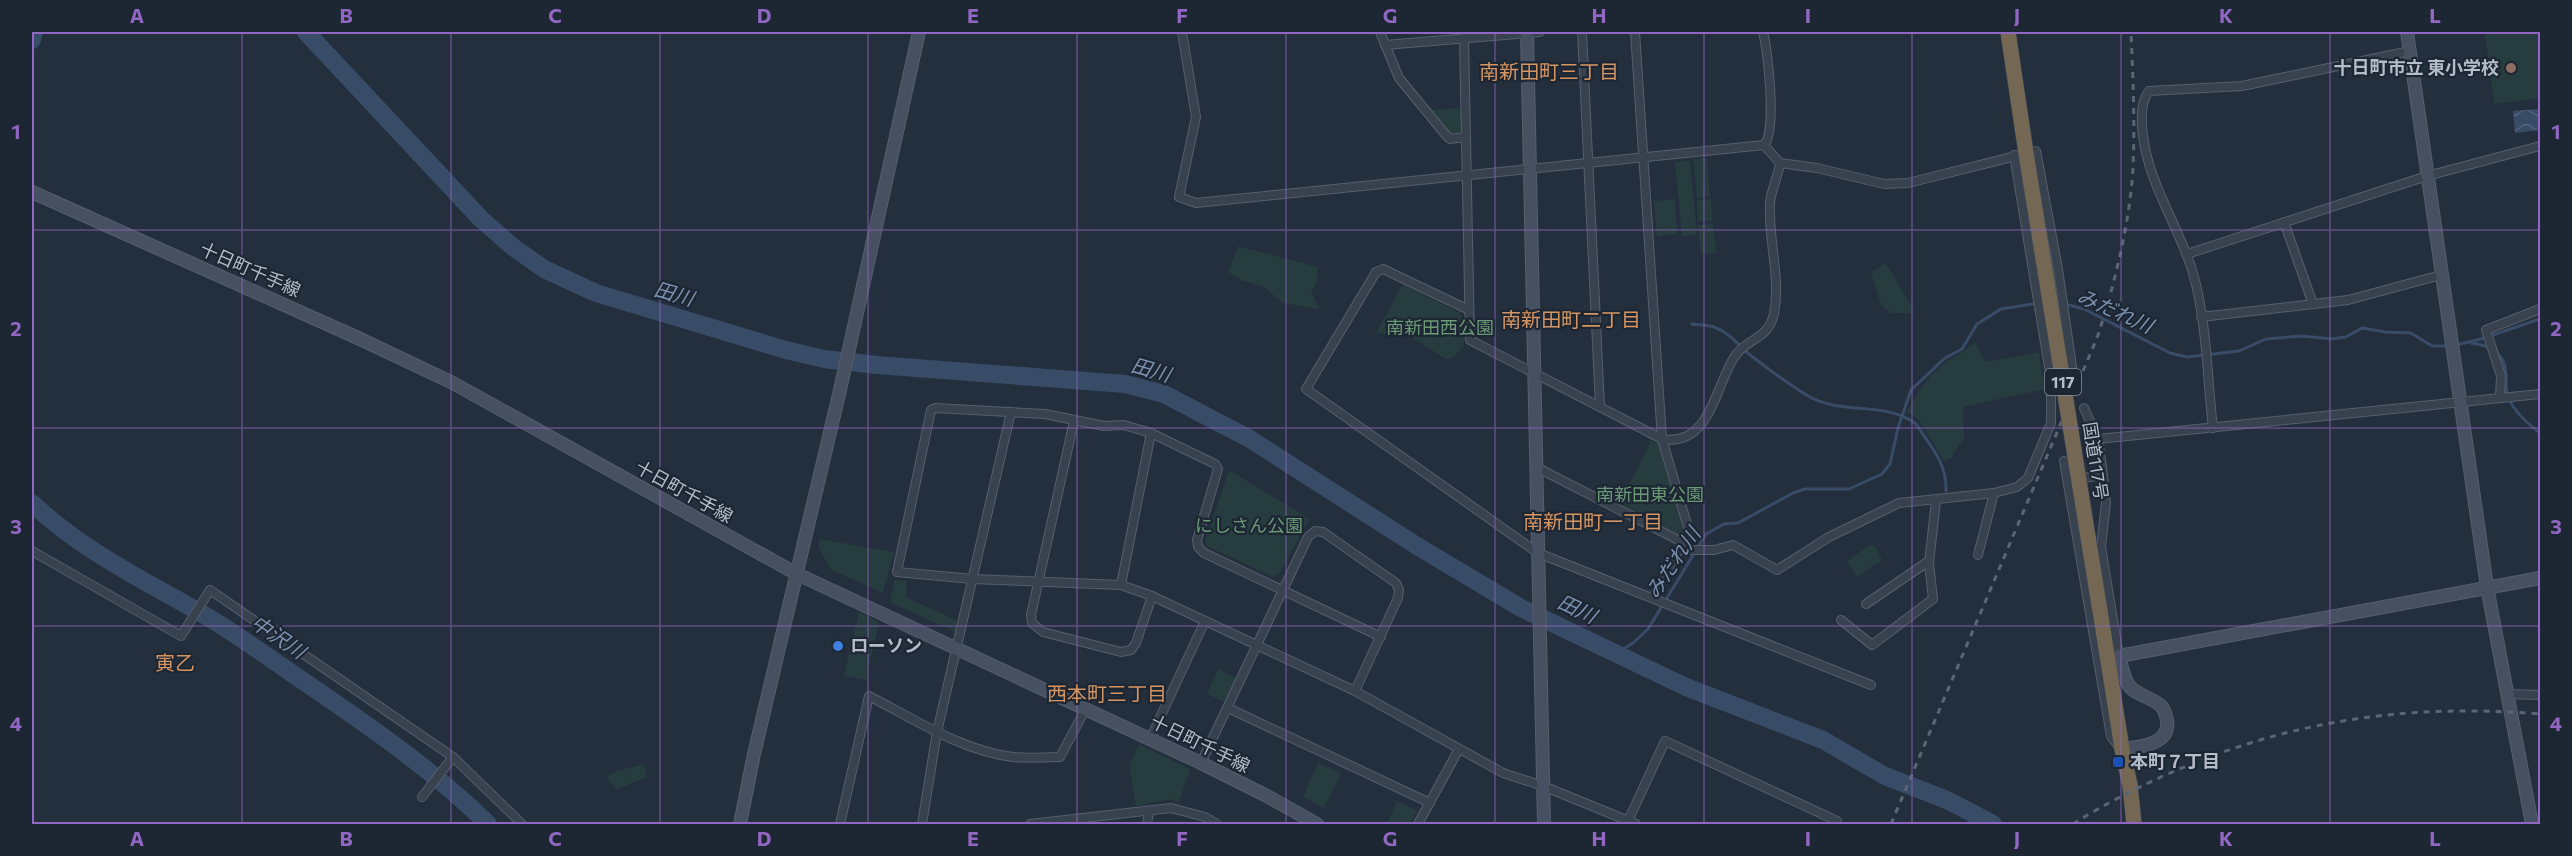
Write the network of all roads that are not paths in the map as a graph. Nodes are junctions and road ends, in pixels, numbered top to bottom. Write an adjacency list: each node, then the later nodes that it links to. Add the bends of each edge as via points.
1 (920, 32): 58 (street)
2 (1182, 32): 22 (street, via 1196,117 1179,197 1196,203)
3 (1380, 32): 12 (street)
4 (1527, 32): 5 (street); 11 (street); 21 (street)
5 (1540, 32)
6 (1582, 32): 20 (street)
7 (1635, 32): 18 (street)
8 (1763, 32): 15 (street, via 1771,97 1769,138)
9 (2008, 32): 17 (highway, 国道117号 / 117)
10 (2408, 32): 13 (street)
11 (1464, 38): 12 (street); 14 (street)
12 (1385, 45): 14 (street, via 1399,78 1444,134 1450,139)
13 (2410, 51): 23 (street); 26 (street, via 2242,86 2149,91 2144,98 2142,133 2148,162)
14 (1466, 137): 22 (street)
15 (1764, 145): 18 (street); 19 (street)
16 (2541, 146): 23 (street)
17 (2020, 154): 19 (street, via 1908,183 1884,184); 32 (street, via 2036,151 2038,155); 33 (street); 83 (highway, 国道117号 / 117, bridge)
18 (1644, 159): 20 (street); 45 (street)
19 (1780, 163): 45 (street, via 1770,200 1776,292 1770,325 1736,355 1703,422 1685,437)
20 (1589, 164): 21 (street); 39 (street)
21 (1530, 170): 22 (street); 34 (street)
22 (1467, 175): 30 (street)
23 (2427, 176): 25 (street); 27 (street)
24 (32, 192): 58 (street, 十日町千手線, via 453,383)
25 (2284, 222): 26 (street); 28 (street)
26 (2187, 254): 31 (street)
27 (2441, 275): 28 (street, via 2348,300); 38 (street)
28 (2313, 304): 31 (street)
29 (2541, 309): 37 (street, via 2486,330 2501,376)
30 (1469, 310): 34 (street, via 1470,339); 55 (street, via 1383,269 1376,272 1306,389)
31 (2201, 317): 43 (street)
32 (2067, 330): 33 (street); 35 (street)
33 (2043, 335): 51 (street, via 2051,379 2051,423 2028,478 2017,487)
34 (1533, 372): 39 (street); 48 (street)
35 (2074, 381)
36 (2541, 394): 37 (street)
37 (2500, 398): 38 (street)
38 (2462, 403): 43 (street); 63 (street)
39 (1600, 406): 45 (street)
40 (2084, 408): 46 (street)
41 (1011, 412): 42 (street); 60 (street); 60 (street, via 930,410 897,572)
42 (1074, 421): 44 (street, via 1124,425); 61 (street)
43 (2212, 428): 46 (street)
44 (1151, 433): 62 (street); 64 (street, via 1218,469 1198,548)
45 (1662, 439): 53 (street, via 1689,531)
46 (2098, 439): 49 (street)
47 (2064, 461): 50 (street)
48 (1536, 466): 53 (street); 55 (street)
49 (2103, 475): 50 (street); 73 (street, via 2106,503 2101,547)
50 (2067, 480): 83 (street, via 2111,736)
51 (1994, 493): 52 (street); 56 (street)
52 (1936, 501): 53 (street, via 1899,503 1829,537 1777,570 1733,545 1703,550); 57 (street)
53 (1684, 548): 66 (street)
54 (32, 551): 84 (street, via 181,636 210,590)
55 (1539, 553): 66 (street); 86 (street)
56 (1978, 555)
57 (1929, 561): 67 (street); 68 (street, via 1933,599 1872,645)
58 (797, 574): 72 (street, 十日町千手線); 93 (street)
59 (2541, 578): 63 (street)
60 (973, 579): 61 (street); 72 (street)
61 (1040, 582): 62 (street); 65 (street, via 1031,615 1036,628 1121,652 1136,644)
62 (1121, 585): 65 (street)
63 (2487, 587): 73 (street); 76 (street)
64 (1283, 590): 70 (street); 70 (street, via 1308,537 1315,531 1323,532 1396,584 1398,598); 71 (street)
65 (1152, 596): 69 (street)
66 (1653, 597): 74 (street)
67 (1866, 604)
68 (1841, 620)
69 (1204, 621): 71 (street); 81 (street)
70 (1381, 637): 75 (street)
71 (1257, 645): 75 (street); 78 (street)
72 (957, 650): 79 (street, 十日町千手線); 80 (street)
73 (2119, 656): 83 (street, via 2125,680 2161,706 2168,726 2158,742)
74 (1871, 685)
75 (1355, 692): 82 (street)
76 (2508, 694): 77 (street); 104 (street)
77 (2541, 695)
78 (1228, 708): 85 (street); 88 (street)
79 (1085, 710): 80 (street, via 1059,757 1013,757 980,750); 81 (street, 十日町千手線)
80 (937, 732): 94 (street, via 869,696); 95 (street)
81 (1150, 740): 85 (street, 十日町千手線)
82 (1459, 749): 86 (street, via 1503,774); 88 (street)
83 (2122, 749): 103 (highway, 国道117号 / 117)
84 (451, 760): 87 (street); 92 (street)
85 (1201, 764): 99 (street, 十日町千手線)
86 (1543, 786): 91 (street); 101 (street)
87 (423, 794)
88 (1430, 803): 100 (street)
89 (1149, 812): 90 (street); 97 (street); 98 (street, via 1171,808)
90 (1071, 822): 96 (street)
91 (1632, 823): 102 (street, via 1665,741 1837,821)
92 (522, 825)
93 (740, 825)
94 (840, 825)
95 (922, 825)
96 (1030, 825)
97 (1147, 825)
98 (1217, 825)
99 (1317, 825)
100 (1418, 825)
101 (1544, 825)
102 (1835, 825)
103 (2134, 825)
104 (2532, 825)

